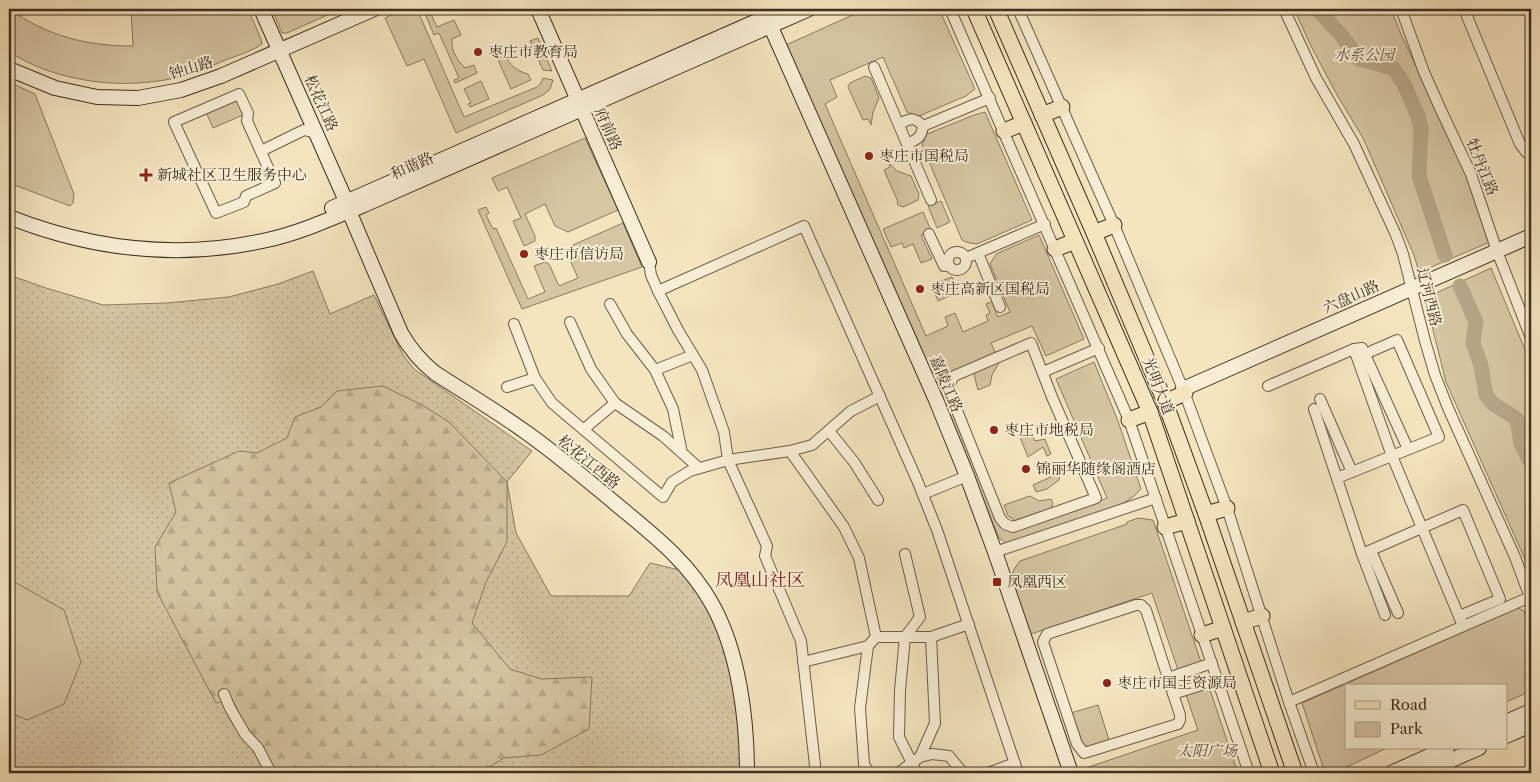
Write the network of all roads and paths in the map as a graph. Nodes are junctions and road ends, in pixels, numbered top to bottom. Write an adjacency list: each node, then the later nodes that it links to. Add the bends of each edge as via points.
1 (261, 9): 14 (street, 松花江路)
2 (374, 9): 14 (street, 钟山路)
3 (538, 9): 18 (street, 府前路)
4 (784, 9): 13 (street, 和谐路)
5 (809, 9): 13 (street, 和谐路)
6 (950, 9): 17 (street)
7 (974, 9): 21 (main road, 光明大道)
8 (996, 9): 20 (main road, 光明大道)
9 (1018, 9): 19 (street, 光明大道)
10 (1284, 9): 43 (street, 辽河西路, via 1316,78 1354,144 1396,235)
11 (1401, 9): 40 (street, 牡丹江路, via 1432,90 1471,174)
12 (1464, 9): 28 (street, via 1520,144)
13 (768, 21): 18 (street, 和谐路); 76 (street, 嘉陵江路)
14 (280, 50): 16 (street, 钟山路, via 181,90 138,98 97,97 55,88); 25 (street, 松花江路)
15 (874, 67): 22 (street)
16 (9, 69)
17 (990, 98): 23 (street); 24 (street)
18 (579, 104): 31 (street, 和谐路); 42 (street, 府前路)
19 (1062, 108): 20 (main road); 34 (street, 光明大道)
20 (1042, 115): 35 (main road, 光明大道)
21 (1024, 123): 24 (main road); 38 (main road, 光明大道)
22 (898, 124): 23 (street, via 910,119 918,120); 26 (street)
23 (923, 126): 26 (street, via 919,138)
24 (1004, 131): 33 (street)
25 (316, 133): 27 (street, via 304,130); 31 (street, 松花江路)
26 (907, 144): 29 (street)
27 (261, 151): 27 (street, via 239,94 174,122 216,213 244,202 246,196 275,183)
28 (1531, 155)
29 (931, 200)
30 (9, 206): 31 (street, 和谐路, via 54,224 105,236 160,241 213,239 266,231)
31 (349, 208): 32 (street, 和谐路, via 313,226 268,240 240,246 184,250 103,245); 118 (street, 松花江西路, via 401,332 421,362 550,450 662,542 698,580 713,605 733,657 744,717)
32 (9, 217)
33 (1045, 224): 39 (street); 41 (street)
34 (1114, 225): 35 (main road); 59 (street, 光明大道)
35 (1094, 233): 62 (main road, 光明大道)
36 (929, 234): 41 (street, via 944,266 948,264 959,270 966,264 966,258)
37 (1531, 236): 40 (street, 六盘山路)
38 (1075, 240): 39 (main road); 65 (main road, 光明大道)
39 (1055, 249): 50 (street)
40 (1497, 251): 43 (street, 六盘山路); 49 (street, 牡丹江路)
41 (978, 253): 46 (street)
42 (649, 262): 44 (street)
43 (1412, 288): 59 (street, 六盘山路); 89 (street, 辽河西路, via 1441,391)
44 (658, 292): 52 (street); 60 (street, via 804,226)
45 (610, 304): 54 (street, via 627,334)
46 (1000, 307)
47 (570, 322): 63 (street, via 591,369)
48 (514, 324): 56 (street)
49 (1531, 338)
50 (1099, 348): 55 (street); 66 (street)
51 (1354, 349): 53 (street, via 1362,348); 57 (street); 72 (street)
52 (693, 354): 54 (street); 73 (street, via 724,432)
53 (1365, 354): 69 (street); 69 (street, via 1397,340 1439,437)
54 (655, 370): 71 (street, via 673,409)
55 (1043, 372): 55 (street, via 1031,343 954,376 950,382 950,393 1000,518 1013,527 1096,498)
56 (535, 378): 58 (street); 67 (street, via 552,403)
57 (1268, 386)
58 (507, 387)
59 (1184, 391): 62 (main road); 81 (street, 光明大道)
60 (880, 396): 68 (street, via 851,411); 78 (street)
61 (1320, 399): 75 (street)
62 (1165, 402): 82 (main road, 光明大道)
63 (615, 403): 67 (street); 71 (street)
64 (1314, 409): 77 (street)
65 (1150, 412): 66 (main road); 83 (main road, 光明大道)
66 (1129, 420): 79 (street)
67 (584, 429): 74 (street, via 663,497 672,482)
68 (829, 431): 70 (street, via 812,446); 80 (street)
69 (1408, 449): 72 (street)
70 (790, 451): 73 (street); 98 (street, via 844,527 859,558)
71 (682, 453): 74 (street)
72 (1392, 456): 75 (street); 85 (street)
73 (728, 460): 74 (street); 102 (street, via 768,546 765,556 800,641)
74 (700, 468)
75 (1352, 472): 77 (street)
76 (967, 476): 78 (street); 86 (street, 嘉陵江路)
77 (1337, 478): 87 (street)
78 (923, 494): 95 (street)
79 (1156, 498): 84 (street); 86 (street)
80 (878, 500)
81 (1227, 508): 82 (main road); 92 (street, 光明大道)
82 (1206, 514): 94 (main road, 光明大道)
83 (1187, 520): 84 (main road); 96 (main road, 光明大道)
84 (1166, 527): 97 (street)
85 (1423, 528): 87 (street); 93 (street); 93 (street, via 1462,510 1500,599)
86 (996, 552): 126 (street, 嘉陵江路)
87 (1366, 553): 90 (street); 91 (street)
88 (905, 554): 99 (street, via 920,617)
89 (1531, 598): 93 (street)
90 (1398, 612)
91 (1384, 615)
92 (1262, 616): 94 (main road); 108 (street, 光明大道)
93 (1461, 621): 108 (street)
94 (1243, 622): 129 (main road, 光明大道)
95 (969, 624): 100 (street); 116 (street)
96 (1223, 628): 97 (main road); 128 (main road, 光明大道)
97 (1202, 635): 103 (street)
98 (876, 637): 99 (street); 101 (street)
99 (904, 637): 100 (street); 115 (street, via 899,737)
100 (931, 637): 115 (street, via 935,723)
101 (868, 646): 102 (street); 120 (street, via 860,708 864,764)
102 (803, 662): 119 (street)
103 (1212, 663): 104 (street); 105 (street)
104 (1168, 678): 107 (street); 107 (street, via 1146,610 1141,605 1047,634 1043,642 1077,744 1084,753 1178,724 1180,715)
105 (1217, 680): 107 (street); 127 (street)
106 (224, 694): 117 (street)
107 (1174, 694)
108 (1289, 702): 130 (street, 光明大道)
109 (1531, 711): 110 (street)
110 (1508, 721)
111 (1531, 725): 112 (street)
112 (1508, 735)
113 (1443, 750): 131 (street)
114 (1474, 750): 132 (street)
115 (916, 760): 121 (street); 122 (street); 123 (street, via 932,754 949,756)
116 (1015, 763): 124 (street); 125 (street)
117 (271, 773)
118 (747, 773)
119 (814, 773)
120 (869, 773)
121 (898, 773)
122 (917, 773)
123 (964, 773)
124 (988, 773)
125 (1018, 773)
126 (1071, 773)
127 (1249, 773)
128 (1272, 773)
129 (1295, 773)
130 (1314, 773)
131 (1391, 773)
132 (1422, 773)

